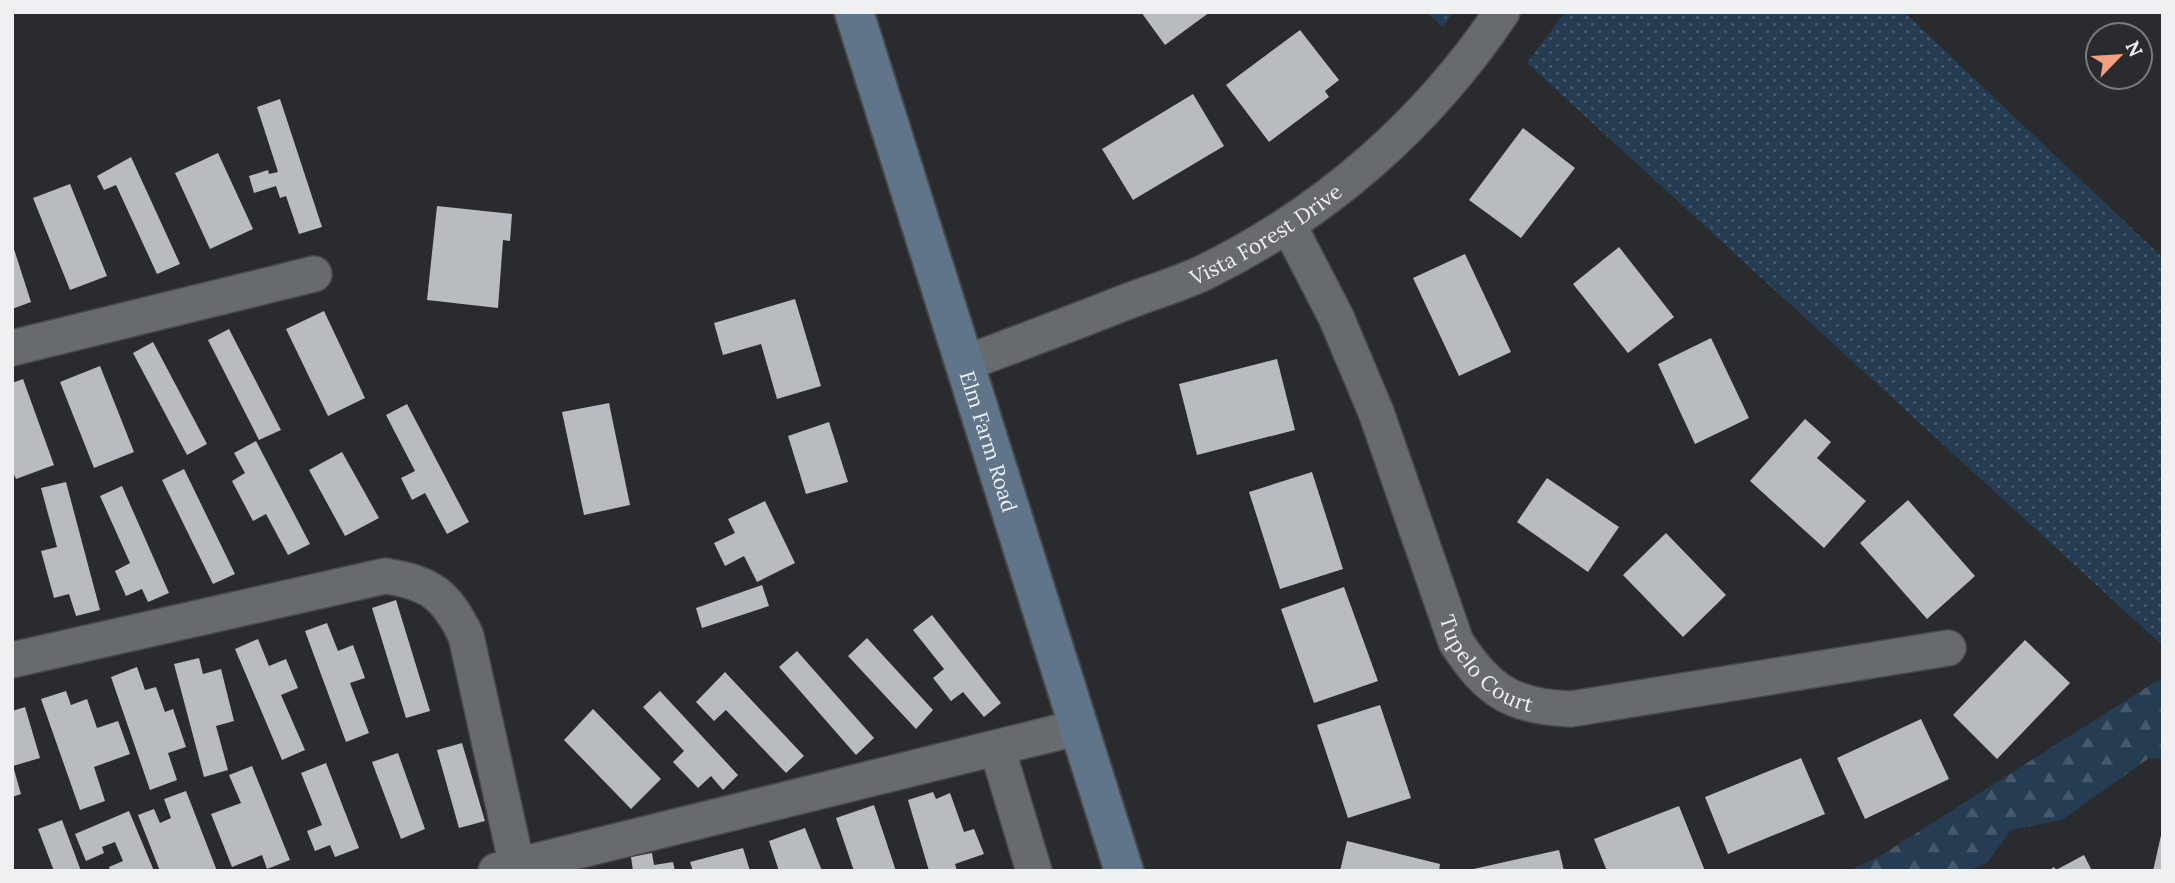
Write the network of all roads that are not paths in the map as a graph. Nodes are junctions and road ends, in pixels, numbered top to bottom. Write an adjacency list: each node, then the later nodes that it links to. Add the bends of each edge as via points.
1 (854, 12): 6 (street, Elm Farm Road)
2 (1502, 12): 3 (street, Vista Forest Drive, via 1401,135 1345,186)
3 (1289, 226): 6 (street, Vista Forest Drive, via 1203,273); 7 (street, Tupelo Court, via 1336,317 1376,412 1455,642 1476,673 1500,693 1540,708 1571,709)
4 (314, 274): 5 (street)
5 (12, 348)
6 (966, 363): 9 (street, Elm Farm Road)
7 (1948, 648)
8 (12, 660): 11 (street, via 385,576 412,579 436,592 455,611 466,636)
9 (1080, 727): 10 (street); 13 (street, Elm Farm Road)
10 (997, 748): 11 (street); 12 (street)
11 (507, 868)
12 (1034, 871)
13 (1124, 871)

